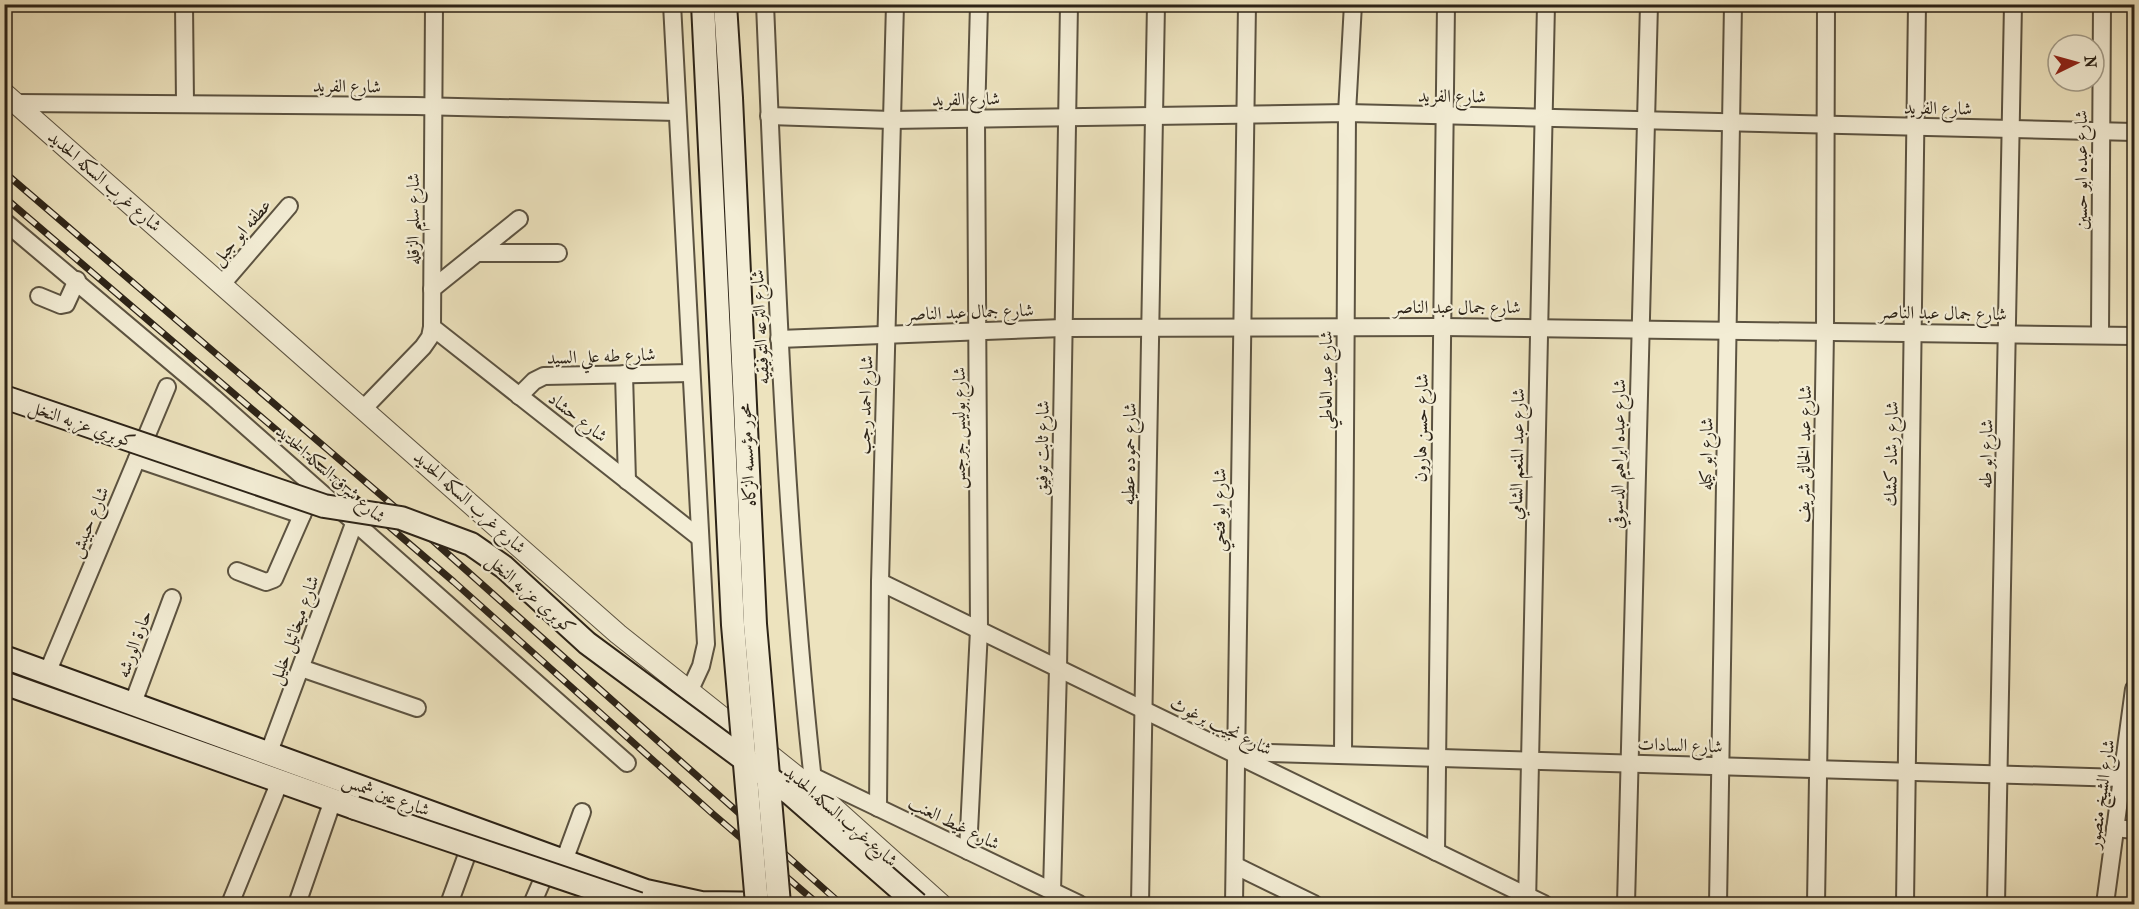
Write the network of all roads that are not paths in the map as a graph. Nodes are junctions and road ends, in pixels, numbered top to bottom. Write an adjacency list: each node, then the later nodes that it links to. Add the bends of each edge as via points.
1 (184, 4): 22 (street)
2 (434, 4): 23 (street, شارع سليم الزقله)
3 (672, 4): 24 (street)
4 (703, 4): 129 (main road, محور مؤسسه الزكاه, bridge, via 733,626)
5 (725, 4): 131 (main road, محور مؤسسه الزكاه, bridge, via 755,624)
6 (765, 4): 27 (street, شارع الترعه التوفيقيه)
7 (895, 4): 33 (street, شارع احمد رجب)
8 (979, 4): 32 (street, شارع بوليس جرجس)
9 (1069, 4): 30 (street, شارع ثابت توفيق)
10 (1156, 4): 28 (street, شارع حموده عطيه)
11 (1247, 4): 26 (street, شارع ابو فتحي)
12 (1353, 4): 25 (street, شارع عبد العاطي)
13 (1446, 4): 29 (street, شارع حسن هارون)
14 (1546, 4): 31 (street, شارع عبد المنعم الشامي)
15 (1649, 4): 34 (street, شارع عبده ابراهيم الدسوقي)
16 (1733, 4): 35 (street, شارع ابو كيله)
17 (1826, 4): 36 (street, شارع عبد الخالق شريف)
18 (1917, 4): 37 (street, شارع رشاد كشك)
19 (2013, 4): 38 (street, شارع ابو طه)
20 (2102, 4): 39 (street, شارع عبده ابو حسين)
21 (10, 98): 22 (street, شارع الفريد); 47 (street, شارع غرب السكه الحديد)
22 (185, 104): 23 (street, شارع الفريد)
23 (434, 106): 24 (street, شارع الفريد); 48 (street, شارع سليم الزقله)
24 (678, 112): 67 (street)
25 (1347, 113): 26 (street, شارع الفريد); 29 (street, شارع الفريد); 51 (street, شارع عبد العاطي)
26 (1245, 115): 28 (street, شارع الفريد); 56 (street, شارع ابو فتحي)
27 (769, 116): 33 (street, شارع الفريد); 66 (street, شارع الترعه التوفيقيه)
28 (1153, 116): 30 (street, شارع الفريد); 55 (street, شارع حموده عطيه)
29 (1444, 116): 31 (street, شارع الفريد); 52 (street, شارع حسن هارون)
30 (1066, 117): 32 (street, شارع الفريد); 54 (street, شارع ثابت توفيق)
31 (1543, 118): 34 (street, شارع الفريد); 53 (street, شارع عبد المنعم الشامي)
32 (976, 119): 33 (street, شارع الفريد); 59 (street, شارع بوليس جرجس)
33 (891, 120): 63 (street, شارع احمد رجب)
34 (1646, 121): 35 (street, شارع الفريد); 57 (street, شارع عبده ابراهيم الدسوقي)
35 (1731, 123): 36 (street, شارع الفريد); 58 (street, شارع ابو كيله)
36 (1826, 125): 37 (street, شارع الفريد); 60 (street, شارع عبد الخالق شريف)
37 (1915, 127): 38 (street, شارع الفريد); 61 (street, شارع رشاد كشك)
38 (2013, 129): 39 (street, شارع الفريد); 62 (street, شارع ابو طه)
39 (2101, 131): 40 (street, شارع الفريد); 64 (street, شارع عبده ابو حسين)
40 (2134, 132)
41 (289, 206): 47 (street, عطفه ابو جبل)
42 (519, 219): 44 (street)
43 (4, 221): 46 (street, شارع شرق السكه الحديد)
44 (477, 253): 45 (street); 48 (street)
45 (558, 253)
46 (77, 280): 49 (street, via 66,304); 75 (street, شارع شرق السكه الحديد)
47 (222, 284): 72 (street, شارع غرب السكه الحديد)
48 (432, 289): 50 (street, شارع سليم الزقله)
49 (39, 296)
50 (432, 327): 70 (street, شارع حشاد); 72 (street, شارع سليم الزقله, via 423,347)
51 (1346, 327): 52 (street, شارع جمال عبد الناصر); 56 (street, شارع جمال عبد الناصر); 96 (street, شارع عبد العاطي)
52 (1442, 327): 53 (street, شارع جمال عبد الناصر); 97 (street, شارع حسن هارون)
53 (1539, 327): 57 (street, شارع جمال عبد الناصر); 98 (street, شارع عبد المنعم الشامي)
54 (1063, 328): 55 (street, شارع جمال عبد الناصر); 59 (street, شارع جمال عبد الناصر); 85 (street, شارع ثابت توفيق)
55 (1150, 328): 56 (street, شارع جمال عبد الناصر); 93 (street, شارع حموده عطيه)
56 (1241, 328): 95 (street, شارع ابو فتحي)
57 (1641, 328): 58 (street, شارع جمال عبد الناصر); 100 (street, شارع عبده ابراهيم الدسوقي)
58 (1727, 329): 60 (street, شارع جمال عبد الناصر); 101 (street, شارع ابو كيله)
59 (978, 331): 63 (street, شارع جمال عبد الناصر); 82 (street, شارع بوليس جرجس)
60 (1826, 331): 61 (street, شارع جمال عبد الناصر); 102 (street, شارع عبد الخالق شريف)
61 (1912, 332): 62 (street, شارع جمال عبد الناصر); 103 (street, شارع رشاد كشك)
62 (2008, 334): 64 (street, شارع جمال عبد الناصر); 104 (street, شارع ابو طه)
63 (887, 335): 66 (street, شارع جمال عبد الناصر); 80 (street, شارع احمد رجب)
64 (2100, 335): 65 (street, شارع جمال عبد الناصر)
65 (2134, 336)
66 (779, 339): 106 (street, شارع الترعه التوفيقيه)
67 (691, 373): 68 (street, شارع طه علي السيد); 78 (street)
68 (624, 374): 70 (street, شارع طه علي السيد, via 544,376); 74 (street)
69 (167, 387): 73 (street, شارع حبيش)
70 (519, 396): 74 (street, شارع حشاد)
71 (4, 397): 132 (main road, كوبري عزبه النخل, bridge, via 324,506 401,518 471,544 504,567 587,643 790,794)
72 (364, 408): 89 (street, شارع غرب السكه الحديد, via 618,634)
73 (137, 459): 76 (street); 86 (street, شارع حبيش)
74 (627, 481): 78 (street, شارع حشاد)
75 (315, 486): 76 (street); 77 (street, شارع شرق السكه الحديد)
76 (302, 515): 79 (street, via 274,579 259,581)
77 (355, 521): 84 (street, شارع ميخائيل خليل); 99 (street, شارع شرق السكه الحديد)
78 (700, 538): 89 (street, via 706,644)
79 (237, 572)
80 (880, 582): 82 (street, شارع نجيب برغوث); 109 (street, شارع احمد رجب)
81 (172, 598): 90 (street, حارة الورشه)
82 (980, 630): 85 (street, شارع نجيب برغوث); 114 (street, شارع بوليس جرجس)
83 (4, 657): 86 (main road, شارع عين شمس)
84 (301, 668): 91 (street); 94 (street, شارع ميخائيل خليل)
85 (1058, 669): 93 (street, شارع نجيب برغوث); 120 (street, شارع ثابت توفيق)
86 (48, 671): 90 (main road, شارع عين شمس)
87 (4, 683): 105 (main road, شارع عين شمس)
88 (2134, 689): 92 (street, شارع الشيخ منصور)
89 (689, 692): 106 (street, شارع غرب السكه الحديد)
90 (133, 703): 94 (main road, شارع عين شمس)
91 (417, 708)
92 (2133, 708): 107 (street, شارع الشيخ منصور)
93 (1145, 711): 95 (street, شارع نجيب برغوث); 135 (street, شارع حموده عطيه)
94 (269, 752): 111 (main road, شارع عين شمس)
95 (1236, 753): 96 (street, شارع السادات); 115 (street, شارع نجيب برغوث); 117 (street, شارع ابو فتحي)
96 (1343, 755): 97 (street, شارع السادات)
97 (1437, 758): 98 (street, شارع السادات); 115 (street, شارع حسن هارون)
98 (1529, 760): 100 (street, شارع السادات); 121 (street, شارع عبد المنعم الشامي)
99 (627, 763)
100 (1630, 763): 101 (street, شارع السادات); 139 (street, شارع عبده ابراهيم الدسوقي)
101 (1720, 766): 102 (street, شارع السادات); 140 (street, شارع ابو كيله)
102 (1820, 769): 103 (street, شارع السادات); 141 (street, شارع عبد الخالق شريف)
103 (1905, 771): 104 (street, شارع السادات); 142 (street, شارع رشاد كشك)
104 (1999, 774): 107 (street, شارع السادات); 143 (street, شارع ابو طه)
105 (280, 781): 108 (main road, شارع عين شمس); 122 (street)
106 (813, 783): 109 (street, شارع غيط العنب); 133 (street, شارع غرب السكه الحديد)
107 (2126, 784): 112 (street, شارع الشيخ منصور)
108 (333, 800): 118 (main road, شارع عين شمس, bridge); 123 (street)
109 (878, 808): 114 (street, شارع غيط العنب)
110 (582, 812): 116 (street)
111 (477, 828): 116 (main road, شارع عين شمس); 124 (street)
112 (2115, 828): 113 (street); 144 (street, شارع الشيخ منصور)
113 (2134, 830)
114 (968, 851): 120 (street, شارع غيط العنب)
115 (1437, 852): 121 (street, شارع نجيب برغوث)
116 (564, 861): 119 (main road, شارع عين شمس)
117 (1236, 866): 136 (street, شارع ابو فتحي); 137 (street)
118 (545, 874): 125 (street); 127 (main road, bridge)
119 (621, 882): 126 (street); 128 (main road, شارع عين شمس)
120 (1052, 891): 134 (street, شارع غيط العنب)
121 (1527, 901): 138 (street, شارع نجيب برغوث)
122 (230, 904)
123 (297, 904)
124 (449, 904)
125 (532, 904)
126 (614, 904)
127 (639, 904)
128 (701, 904): 130 (main road, شارع عين شمس)
129 (757, 904)
130 (773, 904): 131 (main road, شارع عين شمس)
131 (781, 904)
132 (917, 904)
133 (941, 904)
134 (1079, 904)
135 (1140, 904)
136 (1234, 904)
137 (1314, 904)
138 (1544, 904)
139 (1626, 904)
140 (1718, 904)
141 (1816, 904)
142 (1905, 904)
143 (1996, 904)
144 (2109, 904)

